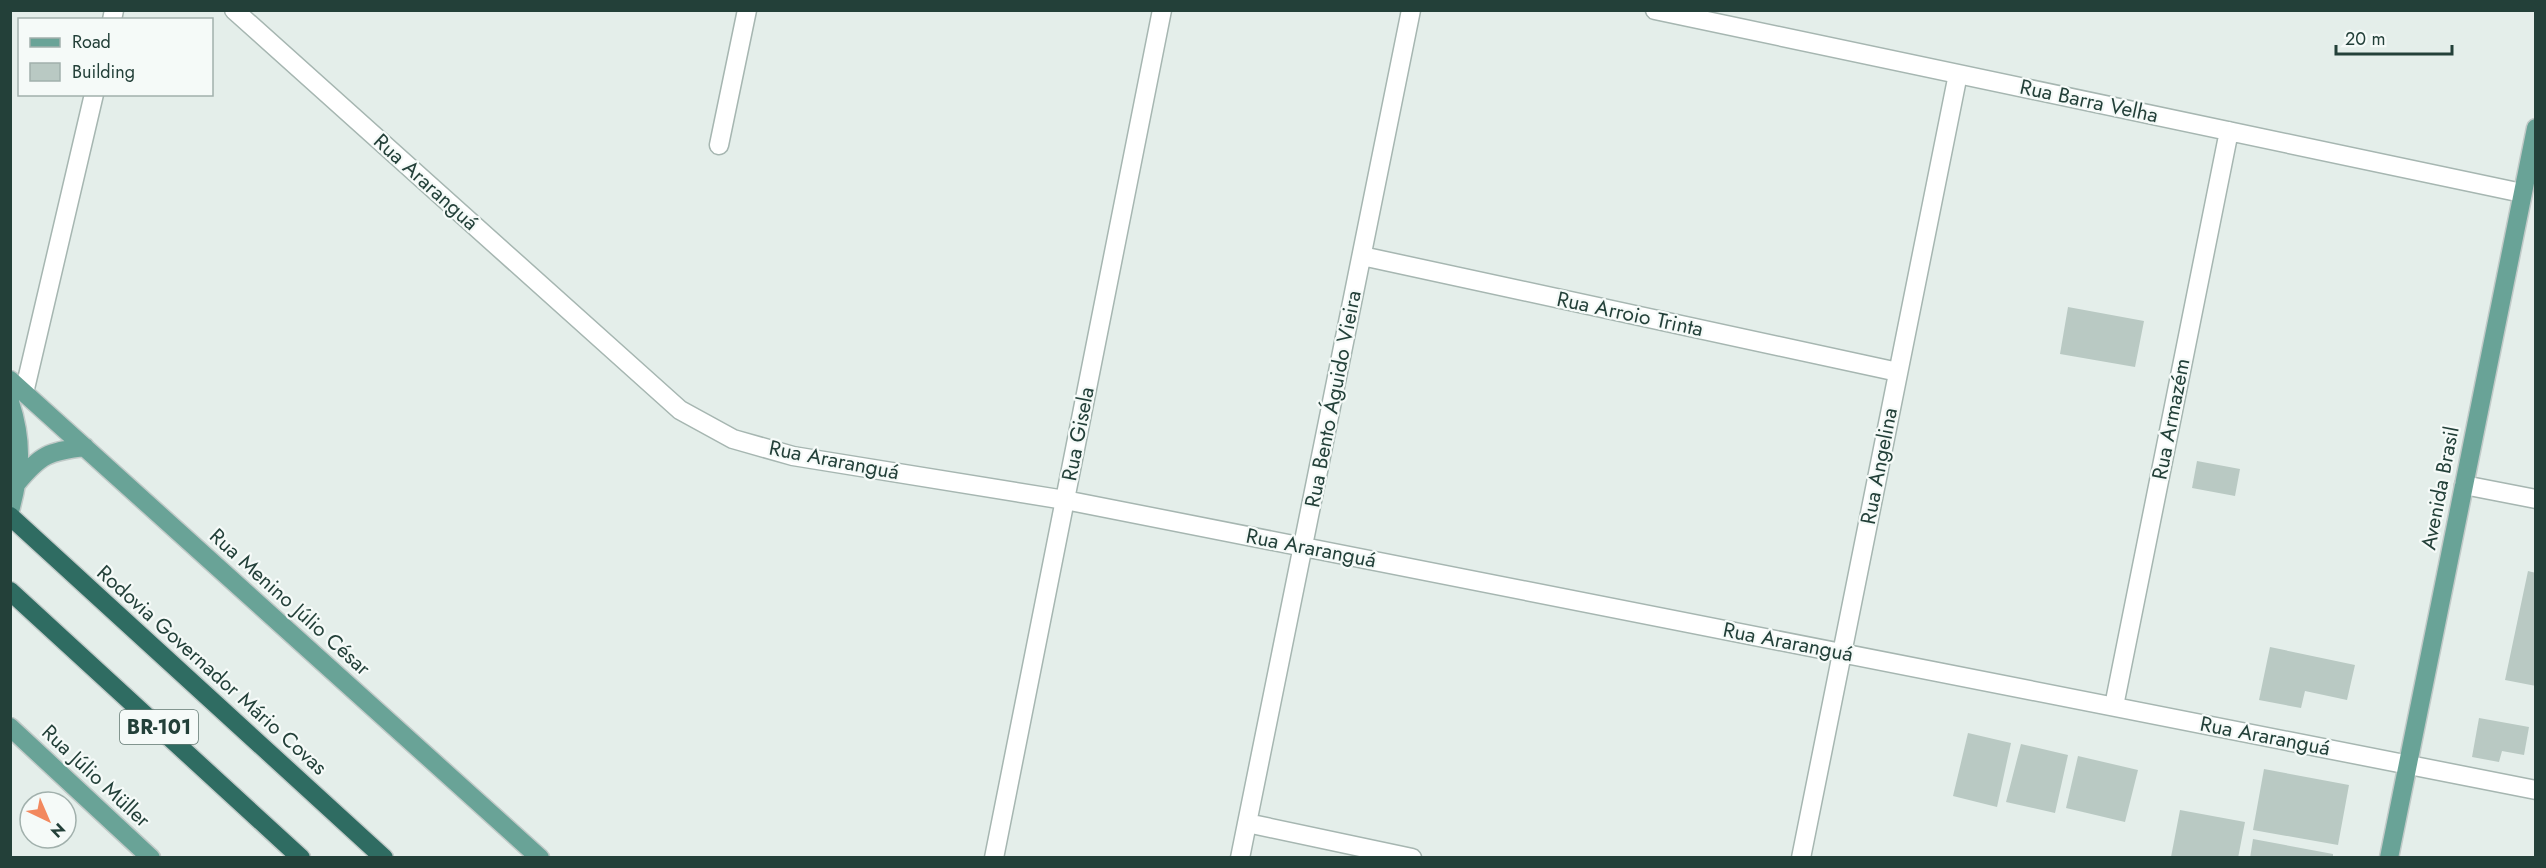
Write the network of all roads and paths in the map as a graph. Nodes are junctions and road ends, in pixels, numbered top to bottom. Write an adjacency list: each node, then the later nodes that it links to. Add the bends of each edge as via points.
1 (234, 10): 20 (street, Rua Araranguá, via 680,410 733,439 793,456)
2 (747, 10): 10 (street)
3 (1162, 10): 20 (street, Rua Gisela)
4 (1411, 10): 12 (street, Rua Bento Águido Vieira)
5 (1655, 10): 6 (street, Rua Barra Velha)
6 (1958, 74): 9 (street, Rua Barra Velha); 13 (street, Rua Angelina)
7 (93, 96): 15 (street)
8 (2535, 128): 11 (main road, Avenida Brasil)
9 (2229, 131): 11 (street, Rua Barra Velha); 26 (street, Rua Armazém)
10 (719, 144)
11 (2522, 193): 18 (main road, Avenida Brasil)
12 (1362, 256): 13 (street, Rua Arroio Trinta); 23 (street, Rua Bento Águido Vieira)
13 (1898, 372): 25 (street, Rua Angelina)
14 (10, 380): 15 (main road, Rua Menino Júlio César)
15 (17, 397): 16 (main road, Rua Menino Júlio César); 17 (main road, via 21,447)
16 (85, 447): 17 (main road, via 58,450 34,462); 34 (main road, Rua Menino Júlio César)
17 (17, 483): 21 (main road)
18 (2464, 484): 19 (street); 28 (main road, Avenida Brasil)
19 (2535, 499)
20 (1065, 500): 23 (street, Rua Araranguá); 35 (street, Rua Gisela)
21 (10, 511)
22 (10, 516): 33 (highway, Rodovia Governador Mário Covas / BR-101)
23 (1303, 547): 25 (street, Rua Araranguá); 30 (street, Rua Bento Águido Vieira)
24 (14, 594): 32 (highway, BR-101)
25 (1842, 653): 26 (street, Rua Araranguá); 38 (street, Rua Angelina)
26 (2114, 706): 28 (street, Rua Araranguá)
27 (10, 727): 31 (main road, Rua Júlio Müller)
28 (2408, 764): 29 (street, Rua Araranguá); 39 (main road, Avenida Brasil)
29 (2535, 790)
30 (1247, 823): 36 (street, Rua Bento Águido Vieira); 37 (street)
31 (151, 858)
32 (301, 858)
33 (384, 858)
34 (540, 858)
35 (994, 858)
36 (1240, 858)
37 (1412, 858)
38 (1801, 858)
39 (2389, 858)

